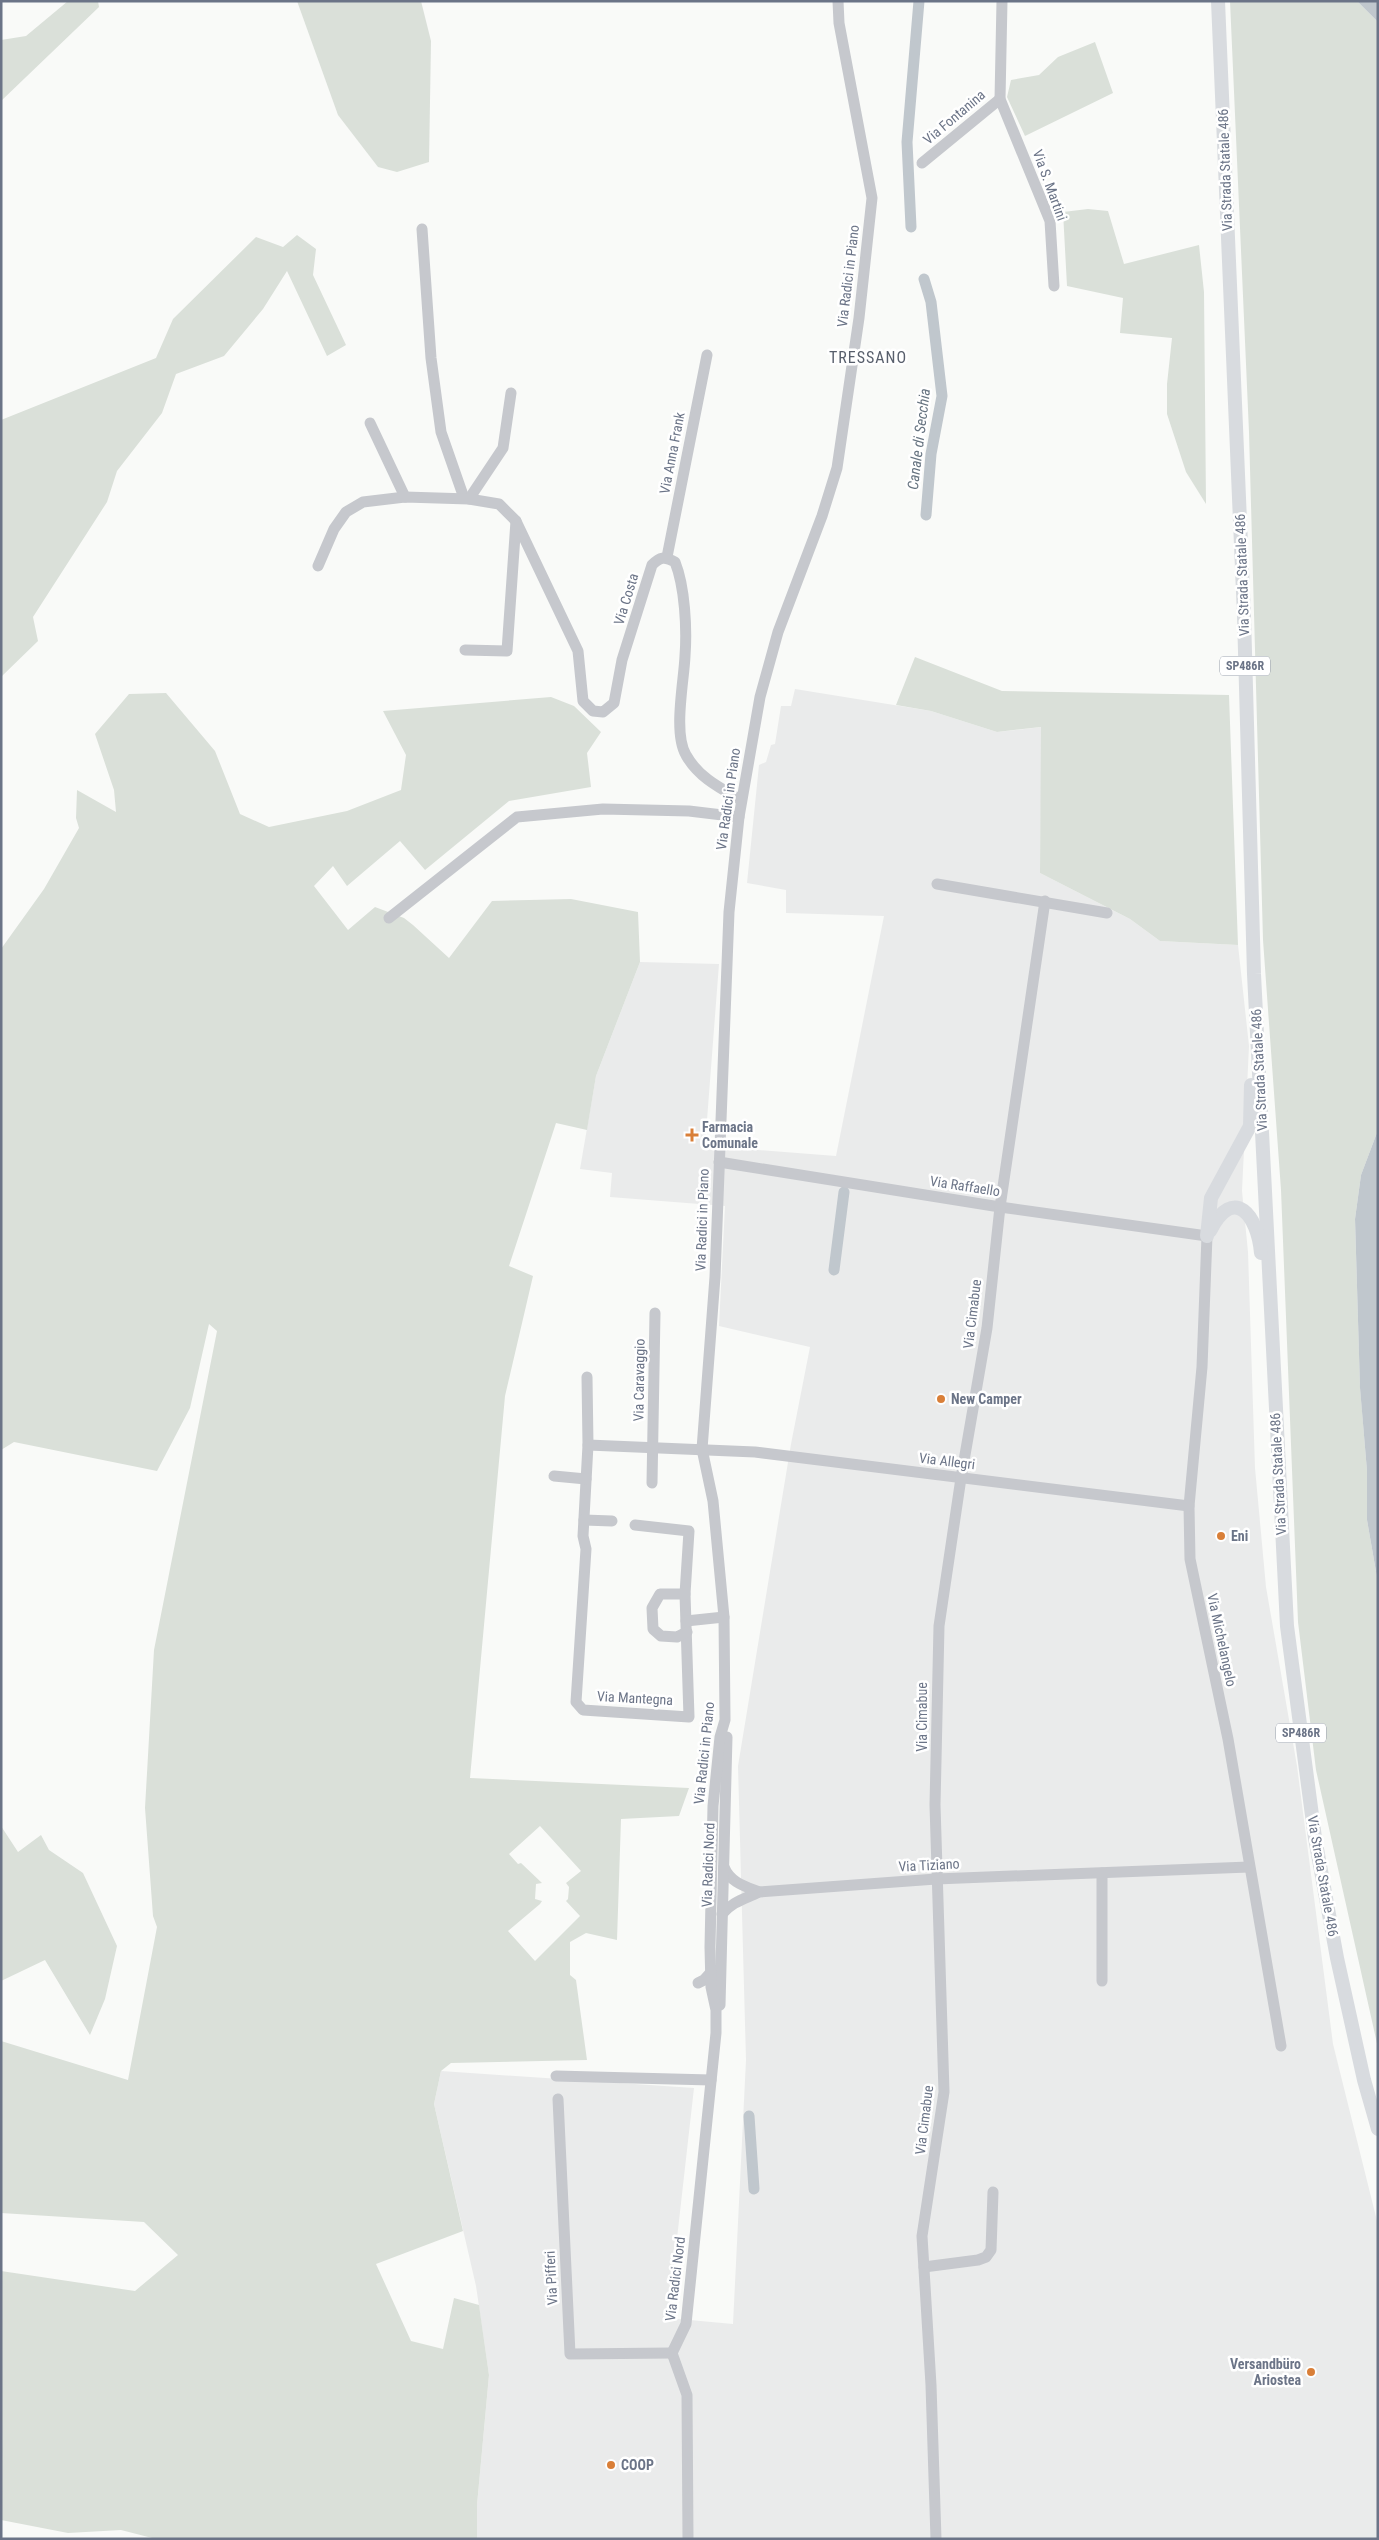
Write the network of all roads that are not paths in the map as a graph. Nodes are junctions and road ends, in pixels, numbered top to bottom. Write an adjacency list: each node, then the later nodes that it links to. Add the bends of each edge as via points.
1 (838, 1): 17 (street, Via Radici in Piano, via 839,22 872,198 860,309 837,468 778,632 760,697)
2 (1002, 1): 4 (street, Via Fontanina)
3 (1218, 1): 23 (main road, Via Strada Statale 486 / SP486R)
4 (1000, 99): 5 (street, Via Fontanina); 7 (street, Via S. Martini, via 1050,221)
5 (922, 163)
6 (422, 229): 12 (street, via 431,358 441,432)
7 (1054, 286)
8 (707, 355): 14 (street, Via Anna Frank)
9 (511, 392): 12 (street, via 503,448)
10 (370, 423): 11 (street)
11 (405, 497): 12 (street, Via Costa); 15 (street, Via Costa, via 363,502 346,512 334,529)
12 (466, 499): 13 (street, Via Costa, via 499,504)
13 (516, 521): 14 (street, Via Costa, via 578,651 583,701 592,711 603,712 614,703 622,660 652,565 659,558); 16 (street, via 507,651)
14 (666, 557): 17 (street, via 675,562 681,576 686,654 680,729 684,753 702,775)
15 (318, 566)
16 (465, 650)
17 (741, 800): 18 (street, Via Radici in Piano)
18 (738, 817): 22 (street, via 689,811 603,809 517,817); 24 (street, Via Radici in Piano, via 729,912)
19 (937, 884): 20 (street)
20 (1045, 901): 21 (street); 25 (street, Via Cimabue)
21 (1107, 913)
22 (389, 918)
23 (1257, 1035): 26 (main road, via 1250,1061 1250,1126 1211,1198); 28 (main road, Via Strada Statale 486 / SP486R)
24 (719, 1162): 25 (street, Via Raffaello); 32 (street, Via Radici in Piano, via 715,1277)
25 (1000, 1207): 26 (street, Via Raffaello); 34 (street, Via Cimabue, via 987,1328)
26 (1208, 1236): 28 (main road, via 1220,1214 1229,1208 1239,1208 1250,1215 1260,1240 1262,1278); 37 (street, Via Michelangelo, via 1202,1367)
27 (655, 1313): 31 (street, Via Caravaggio)
28 (1272, 1330): 61 (main road, Via Strada Statale 486 / SP486R, via 1288,1635 1315,1838 1337,1958)
29 (587, 1377): 30 (street)
30 (588, 1445): 31 (street); 35 (street)
31 (653, 1447): 32 (street); 36 (street, Via Caravaggio)
32 (702, 1449): 34 (street, Via Allegri, via 755,1452); 42 (street, Via Radici in Piano, via 713,1501)
33 (554, 1476): 35 (street)
34 (961, 1478): 37 (street, Via Allegri); 48 (street, Via Cimabue, via 939,1626)
35 (586, 1479): 38 (street)
36 (652, 1483)
37 (1189, 1506): 46 (street, Via Michelangelo, via 1190,1559 1228,1739)
38 (584, 1520): 39 (street); 43 (street, Via Mantegna, via 586,1549 576,1702 579,1708 689,1717)
39 (612, 1521)
40 (636, 1526): 41 (street, via 689,1531)
41 (685, 1594): 43 (street); 43 (street, via 660,1594 652,1608 653,1629 661,1636 677,1637)
42 (724, 1617): 43 (street); 44 (street, Via Radici in Piano)
43 (686, 1626)
44 (725, 1720): 45 (street, Via Radici Nord, via 728,1731); 49 (street, Via Radici in Piano, via 720,1737 714,1797)
45 (724, 1866): 50 (street, via 734,1881); 51 (street, Via Radici Nord)
46 (1249, 1866): 47 (street, Via Tiziano); 57 (street, Via Michelangelo)
47 (1102, 1873): 48 (street, Via Tiziano); 54 (street)
48 (936, 1879): 50 (street, Via Tiziano); 63 (street, Via Cimabue, via 944,2092 922,2236)
49 (712, 1892): 53 (street, Via Radici Nord)
50 (759, 1892): 51 (street, via 741,1898)
51 (722, 1914): 52 (street, Via Radici Nord)
52 (721, 1958): 53 (street); 56 (street, Via Radici Nord, via 720,2004)
53 (711, 1973): 55 (street, Via Radici Nord); 55 (street, via 698,1983)
54 (1102, 1981)
55 (713, 1994): 56 (street, Via Radici Nord)
56 (716, 2010): 59 (street, Via Radici Nord)
57 (1281, 2046)
58 (556, 2076): 59 (street)
59 (711, 2080): 64 (street, Via Radici Nord, via 686,2324)
60 (558, 2099): 64 (street, Via Pifferi, via 570,2354)
61 (1378, 2130)
62 (993, 2192): 63 (street, via 991,2250 986,2257)
63 (924, 2267): 66 (street, Via Cimabue)
64 (672, 2354): 65 (street, via 687,2395)
65 (688, 2539)
66 (936, 2539)

